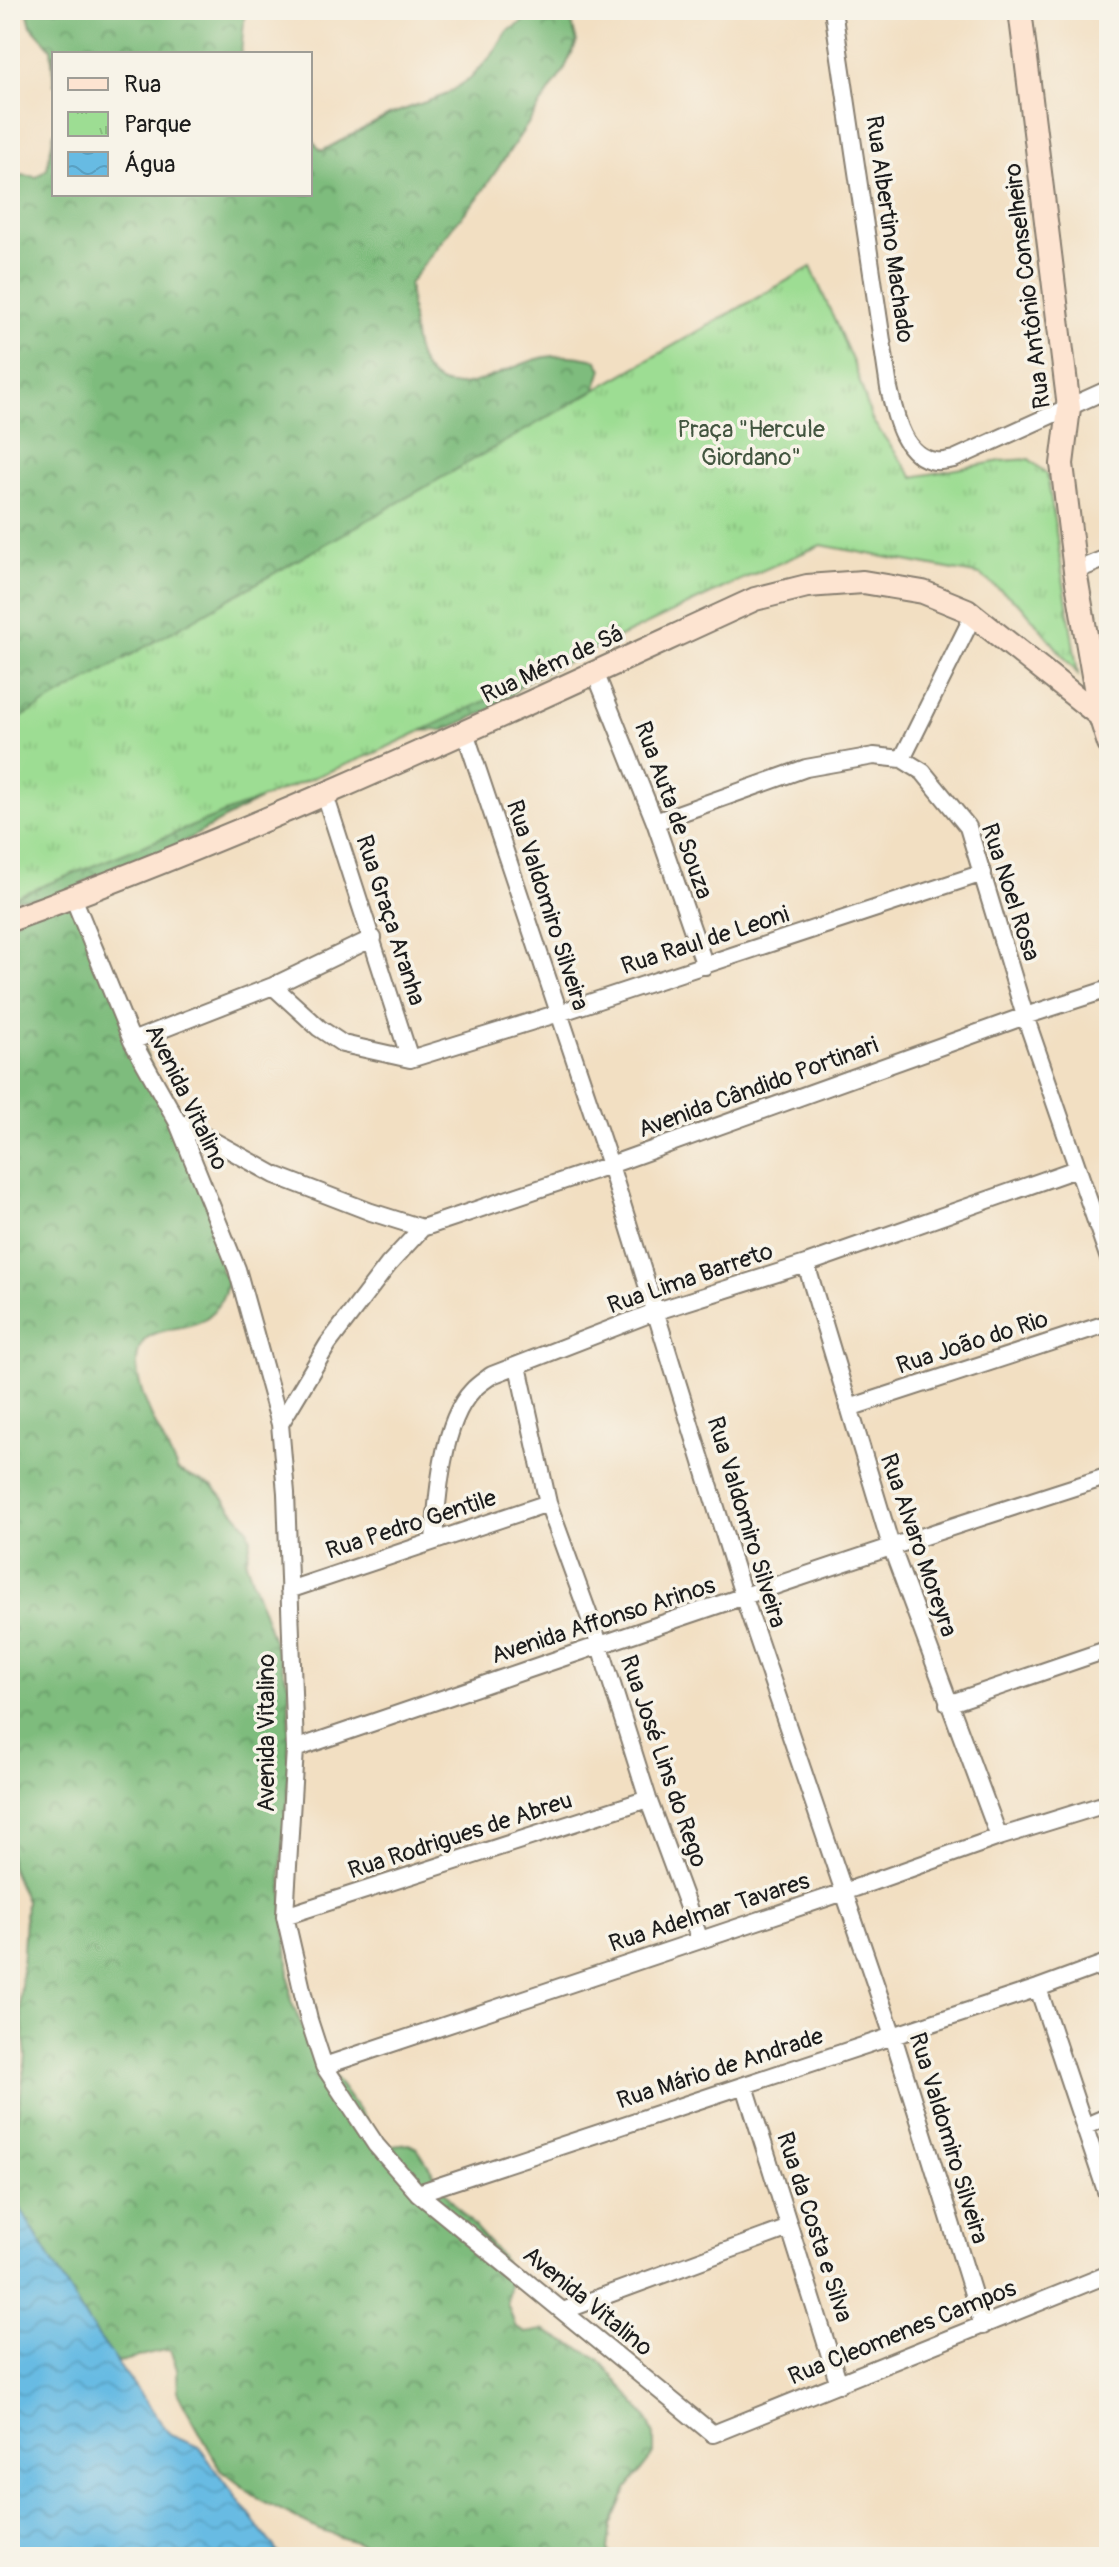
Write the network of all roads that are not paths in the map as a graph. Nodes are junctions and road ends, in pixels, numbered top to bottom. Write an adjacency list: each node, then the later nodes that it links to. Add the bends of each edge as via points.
1 (833, 10): 4 (street, Rua Albertino Machado, via 899,428 914,450 934,461 954,459)
2 (1020, 10): 4 (street, Rua Antônio Conselheiro)
3 (1109, 389): 4 (street)
4 (1069, 408): 6 (street, Rua Antônio Conselheiro, via 1062,464)
5 (1109, 557): 6 (street)
6 (1075, 571): 9 (street, Rua Antônio Conselheiro)
7 (973, 616): 8 (street, Rua Mém de Sá, via 923,592 863,582 807,586 755,599); 9 (street, Rua Mém de Sá); 12 (street)
8 (595, 672): 10 (street, Rua Mém de Sá); 14 (street, Rua Auta de Souza)
9 (1100, 716): 11 (street, Rua Antônio Conselheiro)
10 (465, 732): 13 (street, Rua Mém de Sá); 22 (street, Rua Valdomiro Silveira)
11 (1109, 744)
12 (902, 759): 14 (street, via 874,756 806,768); 15 (street, Rua Noel Rosa, via 923,772 968,827)
13 (325, 795): 16 (street, Rua Mém de Sá); 18 (street, Rua Graça Aranha)
14 (655, 822): 19 (street, Rua Auta de Souza)
15 (983, 873): 19 (street, Rua Raul de Leoni); 23 (street, Rua Noel Rosa)
16 (73, 897): 17 (street, Rua Mém de Sá); 24 (street, Avenida Vitalino)
17 (10, 920)
18 (373, 938): 20 (street); 25 (street, Rua Graça Aranha)
19 (705, 966): 22 (street, Rua Raul de Leoni)
20 (273, 986): 24 (street); 25 (street, Rua Raul de Leoni, via 343,1044)
21 (1109, 989): 23 (street, Avenida Cândido Portinari)
22 (559, 1013): 25 (street, Rua Raul de Leoni); 27 (street, Rua Valdomiro Silveira)
23 (1025, 1016): 27 (street, Avenida Cândido Portinari); 28 (street, Rua Noel Rosa)
24 (132, 1041): 26 (street, Avenida Vitalino)
25 (410, 1059)
26 (177, 1121): 29 (street, via 275,1175); 36 (street, Avenida Vitalino, via 237,1269)
27 (610, 1165): 29 (street, Avenida Cândido Portinari); 32 (street, Rua Valdomiro Silveira)
28 (1076, 1169): 30 (street, Rua Noel Rosa); 31 (street, Rua Lima Barreto)
29 (422, 1228): 36 (street, Avenida Cândido Portinari, via 328,1344)
30 (1109, 1259)
31 (806, 1264): 32 (street, Rua Lima Barreto); 35 (street, Rua Alvaro Moreyra)
32 (657, 1311): 34 (street, Rua Lima Barreto); 42 (street, Rua Valdomiro Silveira)
33 (1109, 1323): 35 (street, Rua João do Rio)
34 (518, 1366): 38 (street, Rua José Lins do Rego); 39 (street, Rua Lima Barreto, via 492,1375 471,1392 457,1415 439,1473)
35 (849, 1408): 40 (street, Rua Alvaro Moreyra)
36 (280, 1424): 41 (street, Avenida Vitalino)
37 (1109, 1476): 40 (street, Avenida Affonso Arinos)
38 (548, 1503): 39 (street, Rua Pedro Gentile); 43 (street, Rua José Lins do Rego)
39 (434, 1541): 41 (street, Rua Pedro Gentile)
40 (891, 1546): 42 (street, Avenida Affonso Arinos); 45 (street, Rua Alvaro Moreyra)
41 (289, 1590): 46 (street, Avenida Vitalino)
42 (744, 1598): 43 (street, Avenida Affonso Arinos); 50 (street, Rua Valdomiro Silveira)
43 (600, 1646): 46 (street, Avenida Affonso Arinos); 47 (street, Rua José Lins do Rego)
44 (1109, 1649): 45 (street)
45 (948, 1704): 49 (street, Rua Alvaro Moreyra)
46 (295, 1749): 51 (street, Avenida Vitalino)
47 (648, 1799): 51 (street, Rua Rodrigues de Abreu); 52 (street, Rua José Lins do Rego)
48 (1109, 1803): 49 (street, Rua Adelmar Tavares)
49 (999, 1837): 50 (street, Rua Adelmar Tavares)
50 (844, 1892): 52 (street, Rua Adelmar Tavares); 55 (street, Rua Valdomiro Silveira)
51 (285, 1916): 56 (street, Avenida Vitalino)
52 (700, 1940): 56 (street, Rua Adelmar Tavares)
53 (1109, 1962): 54 (street, Rua Mário de Andrade)
54 (1038, 1988): 55 (street, Rua Mário de Andrade); 59 (street)
55 (893, 2036): 57 (street, Rua Mário de Andrade); 65 (street, Rua Valdomiro Silveira)
56 (324, 2066): 60 (street, Avenida Vitalino, via 376,2145)
57 (745, 2086): 60 (street, Rua Mário de Andrade); 62 (street, Rua da Costa e Silva)
58 (1109, 2116): 59 (street)
59 (1086, 2126): 61 (street)
60 (418, 2193): 64 (street, Avenida Vitalino)
61 (1109, 2200)
62 (789, 2228): 64 (street); 66 (street, Rua da Costa e Silva)
63 (1109, 2274): 65 (street, Rua Cleomenes Campos)
64 (563, 2311): 67 (street, Avenida Vitalino)
65 (983, 2326): 66 (street, Rua Cleomenes Campos)
66 (839, 2384): 67 (street, Rua Cleomenes Campos)
67 (713, 2434)

